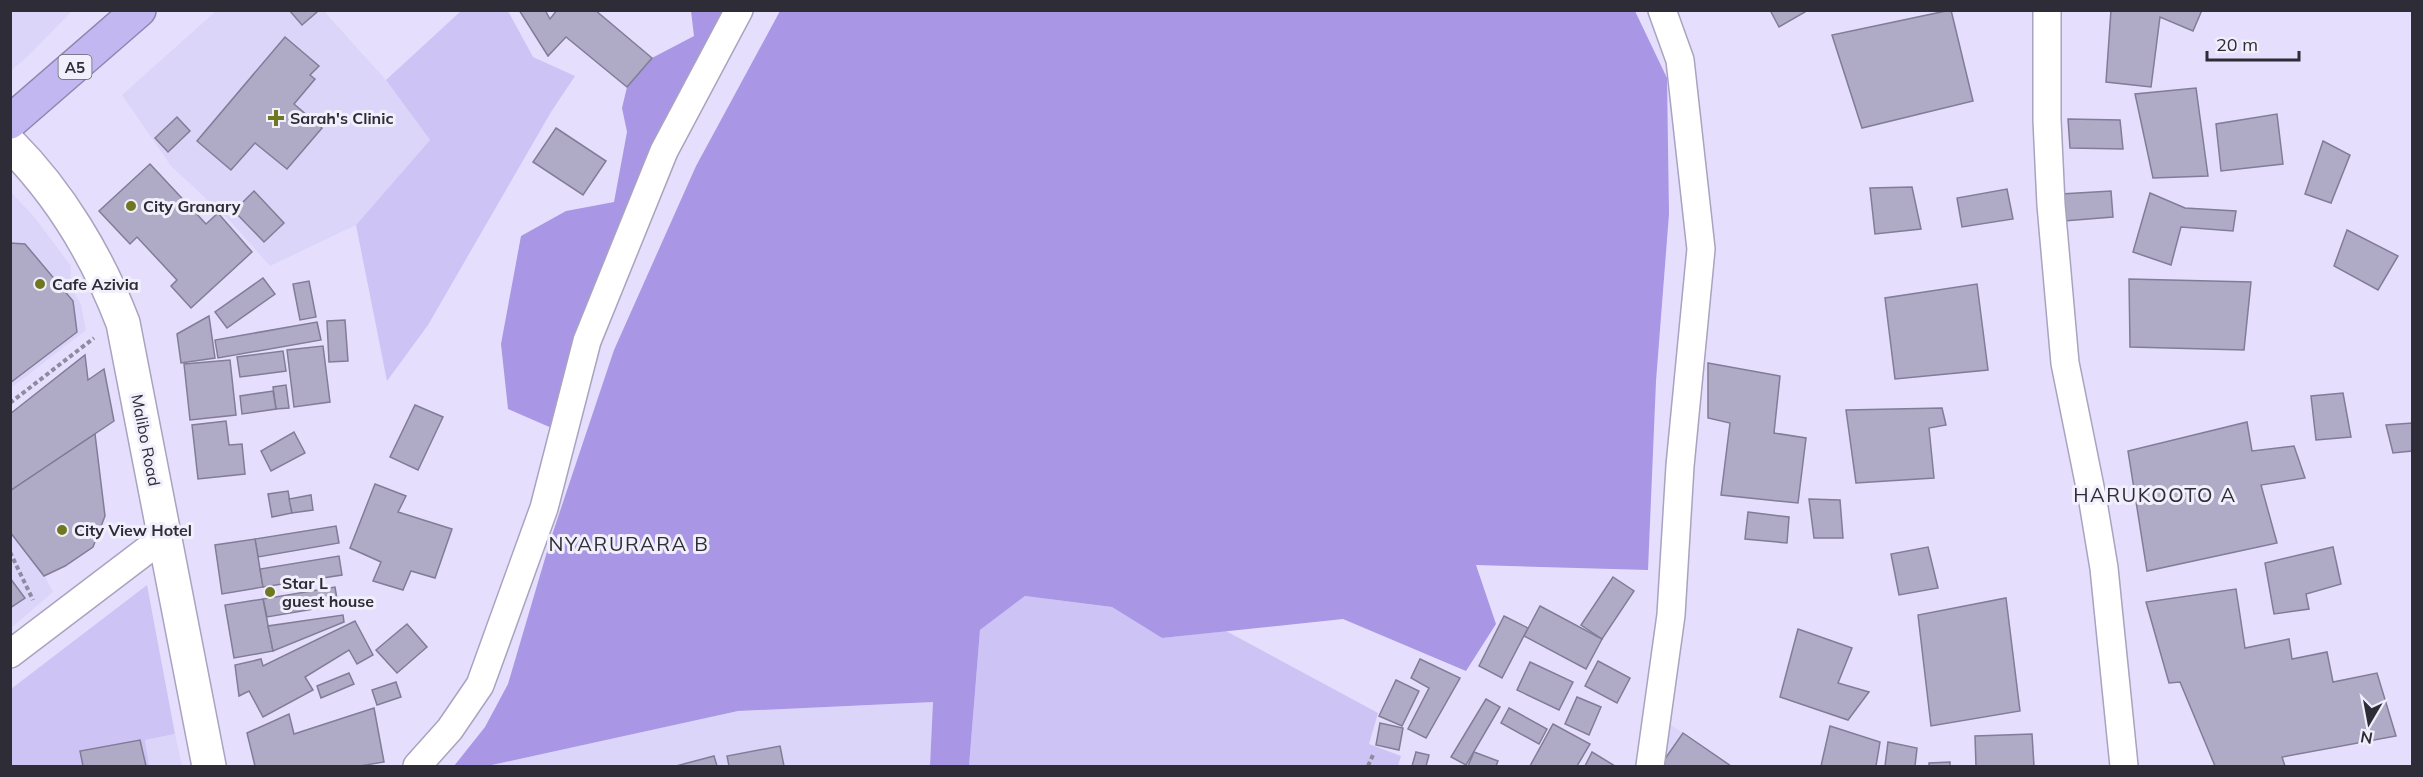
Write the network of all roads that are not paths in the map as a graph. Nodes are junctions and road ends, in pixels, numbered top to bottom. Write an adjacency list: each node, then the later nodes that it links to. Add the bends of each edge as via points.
1 (139, 10): 5 (highway, A5)
2 (739, 10): 10 (street, via 664,151 587,342 544,508 480,685 450,729)
3 (1662, 10): 11 (street, via 1680,60 1701,249 1680,466 1671,615)
4 (2047, 10): 12 (street, via 2051,205 2065,363 2104,568)
5 (10, 122)
6 (10, 144): 7 (street, Malibo Road, via 30,163 77,229 121,318)
7 (164, 537): 8 (street); 9 (street, Malibo Road)
8 (10, 654)
9 (209, 766)
10 (417, 766)
11 (1650, 766)
12 (2124, 766)

